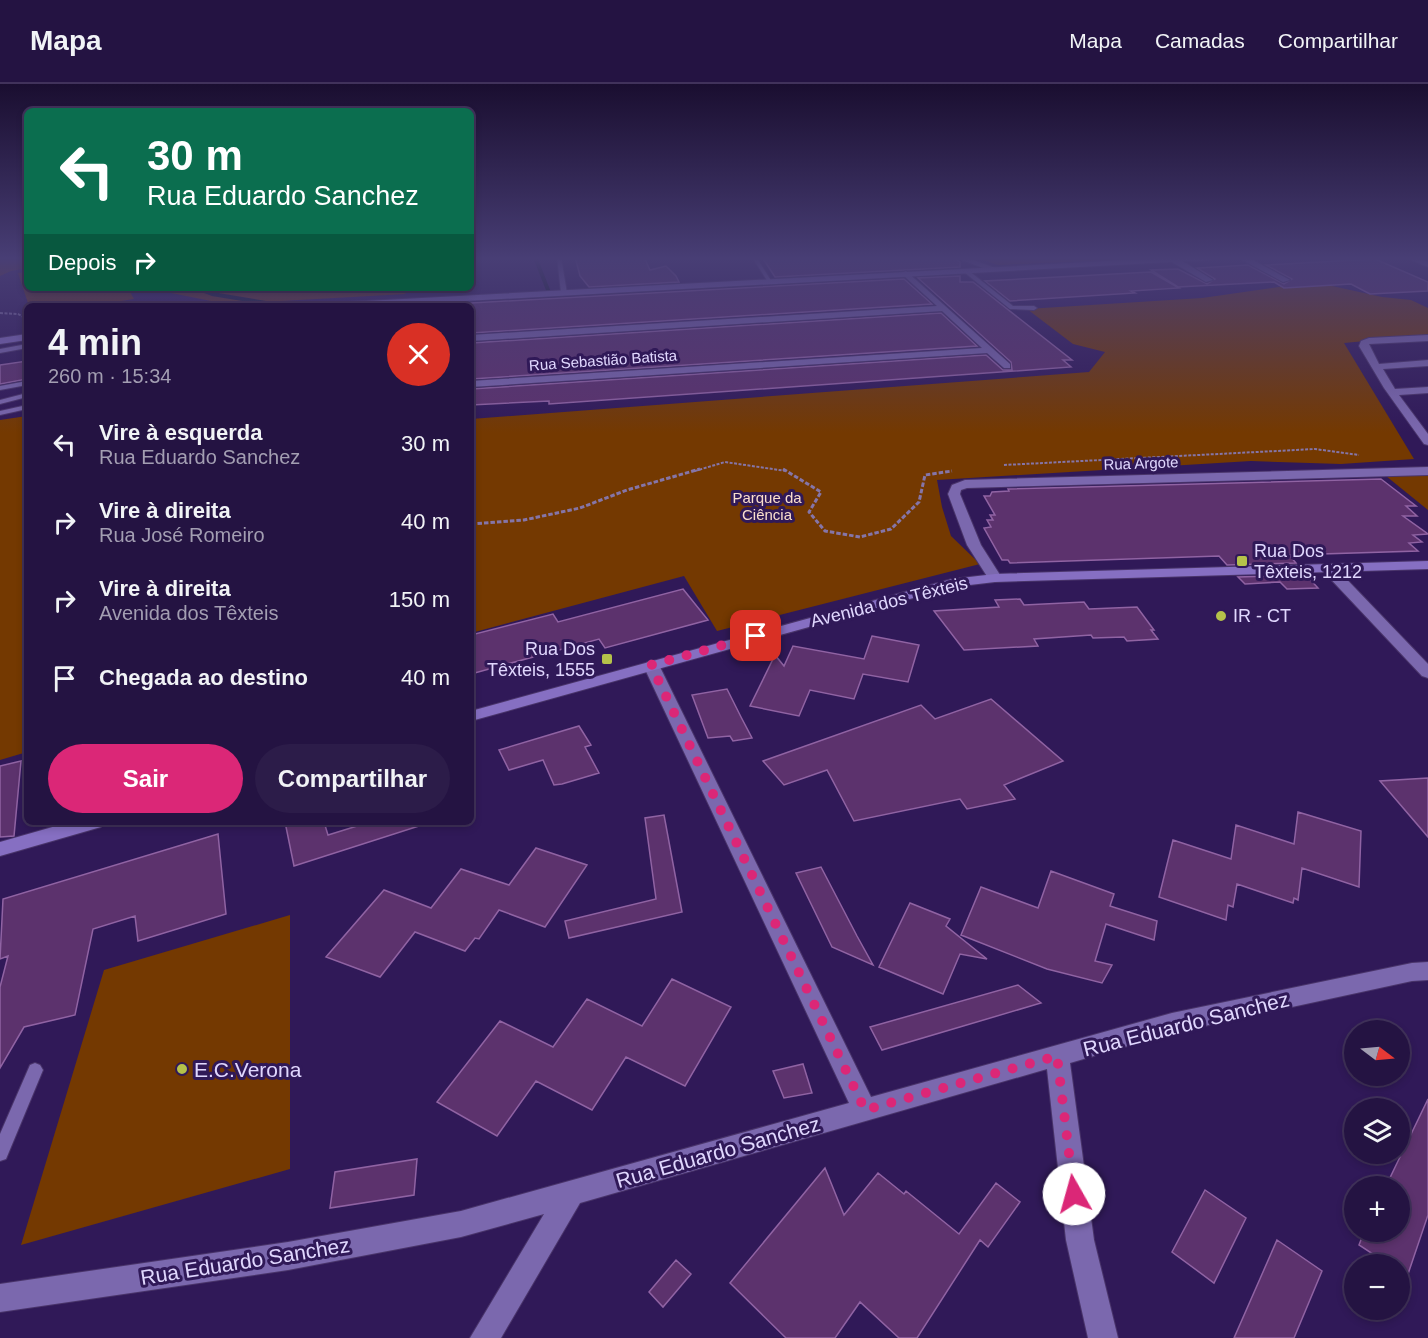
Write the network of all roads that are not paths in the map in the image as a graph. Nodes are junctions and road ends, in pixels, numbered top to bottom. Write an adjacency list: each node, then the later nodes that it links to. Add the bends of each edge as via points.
1 (825, 316): 4 (street)
2 (952, 316): 8 (street)
3 (24, 338): 6 (main road)
4 (474, 338)
5 (1428, 338): 12 (street, via 1364,343)
6 (0, 341)
7 (24, 347): 9 (lane)
8 (989, 350): 11 (street); 14 (street, Rua Sebastião Batista)
9 (0, 351)
10 (1428, 363): 12 (street)
11 (1007, 366)
12 (1376, 367): 17 (street)
13 (24, 384): 15 (lane)
14 (474, 384)
15 (0, 388)
16 (1428, 390): 17 (street)
17 (1393, 392): 22 (street)
18 (24, 396): 19 (lane)
19 (0, 402)
20 (24, 408): 21 (lane)
21 (0, 413)
22 (1428, 442)
23 (1428, 471): 26 (street, Rua Argote, via 965,484 956,488 954,494 974,545)
24 (1428, 565): 25 (main road, Avenida dos Têxteis)
25 (1328, 568): 26 (main road, Avenida dos Têxteis); 28 (street)
26 (995, 578): 27 (main road, Avenida dos Têxteis, via 952,583)
27 (651, 665): 29 (main road, Avenida dos Têxteis); 35 (street)
28 (1428, 673)
29 (474, 715)
30 (84, 825): 31 (main road)
31 (0, 849)
32 (1428, 971): 33 (street, Rua Eduardo Sanchez, via 1172,1023)
33 (1057, 1056): 35 (street, Rua Eduardo Sanchez); 40 (street, via 1080,1240)
34 (35, 1070): 36 (lane)
35 (865, 1110): 37 (street, Rua Eduardo Sanchez)
36 (0, 1153)
37 (570, 1193): 38 (street, Rua Eduardo Sanchez, via 461,1224 300,1254); 39 (street)
38 (0, 1298)
39 (485, 1338)
40 (1103, 1338)

